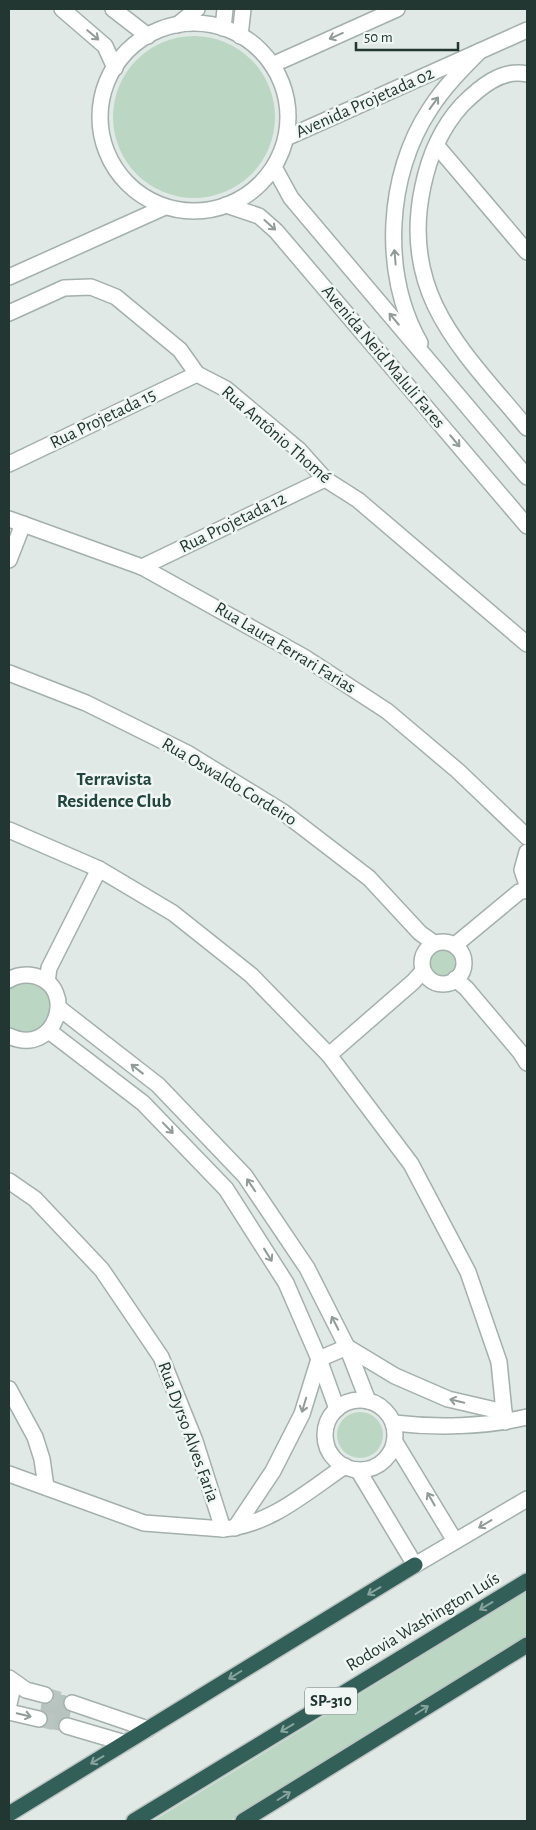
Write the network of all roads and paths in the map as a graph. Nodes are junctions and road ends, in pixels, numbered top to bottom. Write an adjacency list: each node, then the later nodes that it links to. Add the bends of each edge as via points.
1 (62, 9): 15 (street, one-way to 15, via 106,46)
2 (113, 9): 11 (street)
3 (197, 9): 8 (street)
4 (225, 9): 9 (street)
5 (243, 9): 12 (street)
6 (374, 9): 7 (street)
7 (393, 10): 14 (street, one-way to 14)
8 (177, 25): 9 (street); 11 (street)
9 (223, 28): 12 (street)
10 (527, 30): 13 (street, Avenida Projetada 02)
11 (148, 36): 15 (street, via 135,45)
12 (240, 36): 14 (street)
13 (480, 52): 17 (street, Avenida Projetada 02); 25 (street, one-way to 13, via 416,334 398,279 394,221 399,182 411,145 429,110 452,79)
14 (272, 64): 17 (street, via 285,92)
15 (115, 68): 21 (street, via 103,96 101,112 101,127 109,157 126,182 151,201)
16 (524, 74): 18 (street, via 505,74 469,98 451,119)
17 (286, 138): 19 (street)
18 (437, 146): 22 (street); 27 (street, via 426,172 417,231 428,291 456,344)
19 (274, 167): 20 (street, via 253,190); 25 (street, Avenida Neid Maluli Fares, one-way to 19, via 291,198)
20 (226, 205): 21 (street, via 196,211); 32 (street, Avenida Neid Maluli Fares, one-way to 32, via 258,216 276,231)
21 (165, 207): 23 (street)
22 (527, 252)
23 (9, 277)
24 (9, 313): 26 (street, Rua Antônio Thomé, via 64,288 91,287 116,297 180,350)
25 (435, 368): 29 (street, Avenida Neid Maluli Fares)
26 (197, 374): 28 (street, Rua Projetada 15); 30 (street, Rua Antônio Thomé, via 226,389 300,450)
27 (527, 428)
28 (9, 464)
29 (527, 477)
30 (325, 479): 34 (street, Rua Projetada 12); 35 (street, Rua Antônio Thomé, via 358,500)
31 (16, 522): 33 (street); 34 (street, Rua Laura Ferrari Farias)
32 (527, 526)
33 (9, 560)
34 (142, 567): 38 (street, Rua Laura Ferrari Farias, via 304,657 388,711 458,771)
35 (527, 644)
36 (9, 673): 43 (street, Rua Oswaldo Cordeiro, via 86,703 188,753 283,812 369,878)
37 (9, 830): 40 (street)
38 (526, 839)
39 (527, 852): 41 (street, via 522,870)
40 (99, 869): 44 (street); 51 (street, via 173,913 252,975)
41 (525, 888): 42 (street)
42 (461, 945): 43 (street, via 441,942); 47 (street, via 464,963)
43 (431, 946): 45 (street, via 422,962)
44 (45, 976): 46 (street, via 20,975); 48 (street)
45 (421, 977): 47 (street, via 441,984); 51 (street)
46 (9, 980)
47 (460, 980): 52 (street)
48 (59, 1008): 49 (street); 54 (street, one-way to 48, via 307,1268 245,1176 158,1085)
49 (49, 1031): 50 (street, via 34,1040); 55 (street, one-way to 55, via 143,1103 226,1188 286,1283)
50 (11, 1041)
51 (329, 1055): 59 (street, via 411,1164 468,1272 499,1362)
52 (527, 1063)
53 (9, 1181): 66 (street, Rua Dyrso Alves Faria, via 35,1199 102,1270 161,1357)
54 (347, 1347): 55 (street); 57 (street); 59 (street, one-way to 54, via 448,1399 395,1376)
55 (319, 1359): 58 (street); 66 (street, one-way to 66, via 298,1422 273,1471)
56 (9, 1389): 64 (street, via 35,1437)
57 (368, 1401): 58 (street, via 357,1400); 61 (street, via 388,1413)
58 (337, 1409): 62 (street, via 328,1423 326,1440 329,1451)
59 (505, 1417): 60 (street); 61 (street, via 416,1426)
60 (527, 1417)
61 (395, 1433): 62 (street, via 390,1454 382,1463 371,1469); 67 (street, one-way to 61)
62 (346, 1466): 66 (street, via 270,1516); 68 (street)
63 (9, 1474): 64 (street)
64 (46, 1488): 66 (street, via 144,1523)
65 (527, 1499): 67 (street, one-way to 67)
66 (229, 1528)
67 (455, 1541): 68 (street)
68 (415, 1565): 78 (highway, one-way to 78)
69 (527, 1581): 81 (highway, Rodovia Washington Luís / SP-310, one-way to 81)
70 (527, 1644): 82 (highway, one-way to 70)
71 (11, 1680): 72 (street, via 26,1690); 74 (street)
72 (44, 1695)
73 (72, 1703): 78 (street)
74 (9, 1704)
75 (9, 1712): 76 (street, one-way to 76)
76 (39, 1719)
77 (68, 1726): 79 (street)
78 (148, 1729): 79 (highway)
79 (125, 1743): 80 (highway, one-way to 80)
80 (9, 1814)
81 (134, 1821)
82 (243, 1821)

